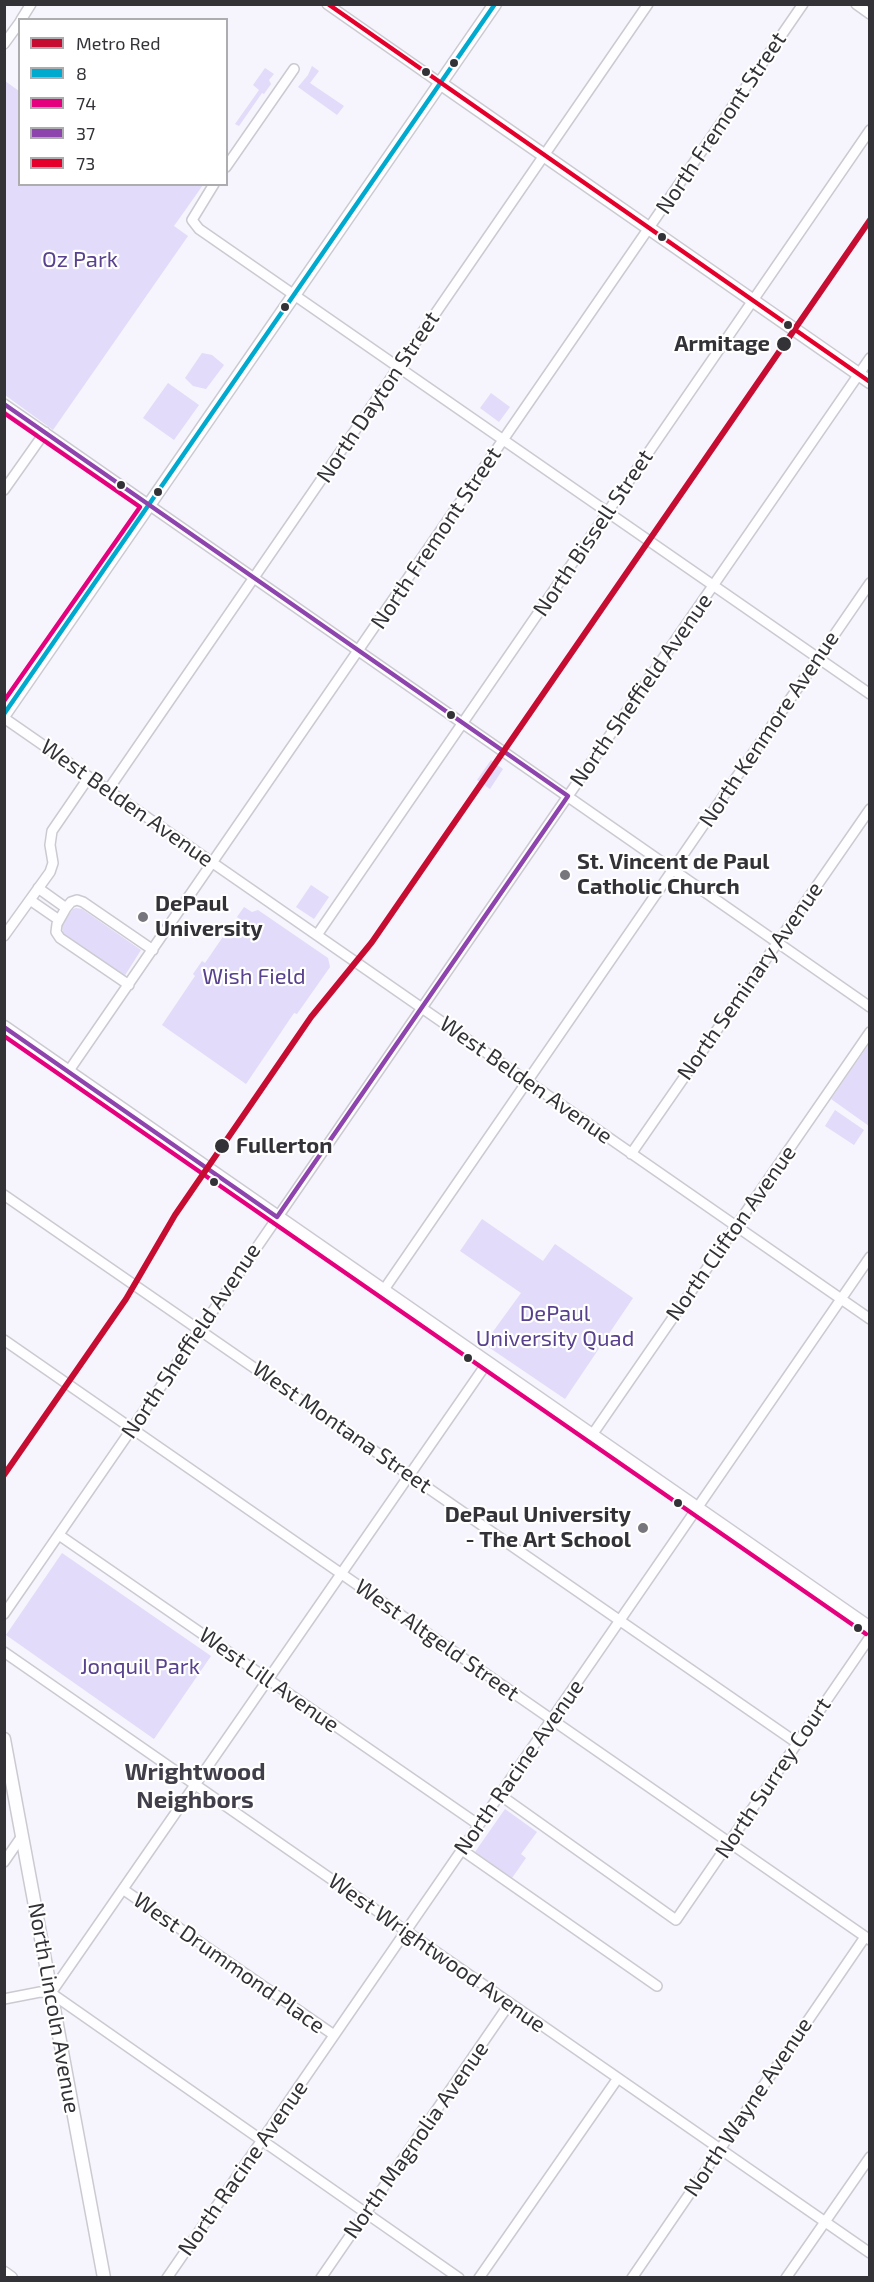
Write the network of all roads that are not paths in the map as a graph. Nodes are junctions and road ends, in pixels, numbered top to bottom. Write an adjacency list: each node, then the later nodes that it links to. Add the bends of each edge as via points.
1 (31, 4): 8 (street)
2 (495, 4): 12 (main road)
3 (648, 4): 14 (street, North Dayton Street)
4 (803, 4): 17 (street, North Fremont Street)
5 (856, 4): 7 (street)
6 (334, 6): 12 (street)
7 (870, 14)
8 (22, 18)
9 (18, 24): 10 (street)
10 (4, 44)
11 (294, 69): 15 (street)
12 (440, 83): 14 (main road); 18 (main road)
13 (870, 130): 19 (street, North Bissell Street)
14 (544, 156): 17 (main road); 21 (street, North Dayton Street)
15 (228, 164)
16 (213, 186): 18 (street, via 192,220 199,229)
17 (649, 229): 19 (main road); 26 (street, North Fremont Street)
18 (295, 294): 21 (street); 28 (main road)
19 (753, 301): 22 (main road); 29 (street, North Bissell Street)
20 (870, 358): 22 (street, North Sheffield Avenue)
21 (399, 367): 26 (street); 30 (street, North Dayton Street)
22 (858, 374): 23 (main road); 32 (street, North Sheffield Avenue)
23 (870, 382)
24 (4, 404): 25 (street)
25 (45, 432): 27 (street); 28 (street)
26 (504, 440): 29 (street); 33 (street, North Fremont Street)
27 (4, 490)
28 (150, 505): 30 (street); 36 (main road)
29 (608, 512): 32 (street); 37 (street, North Bissell Street)
30 (254, 578): 33 (street); 39 (street, North Dayton Street)
31 (870, 583): 34 (street, North Kenmore Avenue)
32 (713, 585): 34 (street); 40 (street, North Sheffield Avenue)
33 (359, 651): 37 (street); 42 (street, North Fremont Street)
34 (818, 658): 35 (street); 43 (street, North Kenmore Avenue)
35 (870, 694)
36 (4, 716): 38 (street, West Belden Avenue)
37 (462, 723): 40 (street); 48 (street, North Bissell Street)
38 (89, 777): 39 (street, West Belden Avenue); 44 (street, via 52,831 52,868)
39 (108, 790): 42 (street, West Belden Avenue)
40 (568, 796): 43 (street); 54 (street, North Sheffield Avenue)
41 (870, 809): 50 (street, North Seminary Avenue)
42 (213, 863): 48 (street, West Belden Avenue); 51 (street, North Fremont Street)
43 (672, 870): 50 (street); 58 (street, North Kenmore Avenue)
44 (38, 888): 45 (street); 46 (street)
45 (30, 900): 47 (street); 49 (street)
46 (66, 908): 47 (street); 51 (street, via 77,900 83,902)
47 (59, 920): 52 (street, via 56,932 60,938)
48 (317, 935): 54 (street, West Belden Avenue)
49 (4, 936)
50 (777, 942): 53 (street); 59 (street, North Seminary Avenue)
51 (153, 950): 52 (street, North Fremont Street)
52 (129, 985): 57 (street, North Fremont Street)
53 (870, 1007)
54 (422, 1008): 58 (street, West Belden Avenue); 61 (street, North Sheffield Avenue)
55 (4, 1027): 57 (main road)
56 (870, 1032): 62 (street, North Clifton Avenue)
57 (69, 1072): 61 (main road)
58 (527, 1081): 59 (street, West Belden Avenue); 64 (street, North Kenmore Avenue)
59 (631, 1154): 62 (street, West Belden Avenue)
60 (4, 1195): 67 (street, West Montana Street)
61 (277, 1217): 64 (main road); 67 (street, North Sheffield Avenue)
62 (735, 1226): 65 (street, West Belden Avenue); 71 (street, North Clifton Avenue)
63 (870, 1257): 65 (street, North Racine Avenue)
64 (383, 1291): 69 (main road)
65 (841, 1299): 66 (street, West Belden Avenue); 73 (street, North Racine Avenue)
66 (870, 1319)
67 (199, 1330): 70 (street, North Sheffield Avenue); 72 (street, West Montana Street)
68 (4, 1340): 70 (street, West Altgeld Street)
69 (488, 1363): 71 (main road); 72 (street)
70 (132, 1428): 74 (street, North Sheffield Avenue); 75 (street, West Altgeld Street)
71 (592, 1435): 73 (main road)
72 (410, 1474): 75 (street); 77 (street, West Montana Street)
73 (697, 1508): 77 (street, North Racine Avenue); 78 (main road)
74 (59, 1535): 76 (street, North Sheffield Avenue); 81 (street, West Lill Avenue)
75 (342, 1574): 81 (street); 82 (street, West Altgeld Street)
76 (4, 1614)
77 (620, 1619): 82 (street, North Racine Avenue); 84 (street, West Montana Street)
78 (870, 1628)
79 (870, 1637): 84 (street, North Surrey Court)
80 (4, 1652): 85 (street, West Wrightwood Avenue)
81 (269, 1680): 85 (street); 87 (street, West Lill Avenue)
82 (551, 1720): 86 (street, North Racine Avenue); 89 (street, West Altgeld Street)
83 (4, 1739): 88 (main road, North Lincoln Avenue)
84 (797, 1743): 89 (street, North Surrey Court)
85 (196, 1785): 92 (street); 93 (street, West Wrightwood Avenue)
86 (500, 1795): 87 (street, North Racine Avenue); 89 (street, North Surrey Court, via 676,1920)
87 (479, 1825): 90 (street, North Racine Avenue)
88 (22, 1836): 91 (street); 96 (main road, North Lincoln Avenue)
89 (729, 1843): 94 (street, West Altgeld Street)
90 (462, 1850): 93 (street, North Racine Avenue); 95 (street)
91 (4, 1862)
92 (124, 1890): 96 (street); 99 (street, West Drummond Place)
93 (406, 1931): 98 (street, West Wrightwood Avenue); 99 (street, North Racine Avenue)
94 (867, 1939): 102 (street, North Wayne Avenue)
95 (657, 1986)
96 (51, 1993): 97 (street); 101 (street); 109 (main road, North Lincoln Avenue)
97 (4, 1999)
98 (510, 2003): 100 (street, West Wrightwood Avenue); 104 (street, North Magnolia Avenue)
99 (334, 2035): 101 (street, North Racine Avenue)
100 (618, 2079): 102 (street, West Wrightwood Avenue); 113 (street)
101 (262, 2140): 104 (street); 110 (street, North Racine Avenue)
102 (720, 2149): 105 (street, West Wrightwood Avenue); 114 (street, North Wayne Avenue)
103 (870, 2157): 105 (street)
104 (366, 2212): 111 (street, North Magnolia Avenue); 112 (street)
105 (825, 2222): 106 (street, West Wrightwood Avenue); 115 (street)
106 (870, 2253)
107 (4, 2273): 108 (main road)
108 (11, 2277)
109 (104, 2277)
110 (167, 2277)
111 (321, 2277)
112 (459, 2277)
113 (479, 2277)
114 (632, 2277)
115 (786, 2277)

